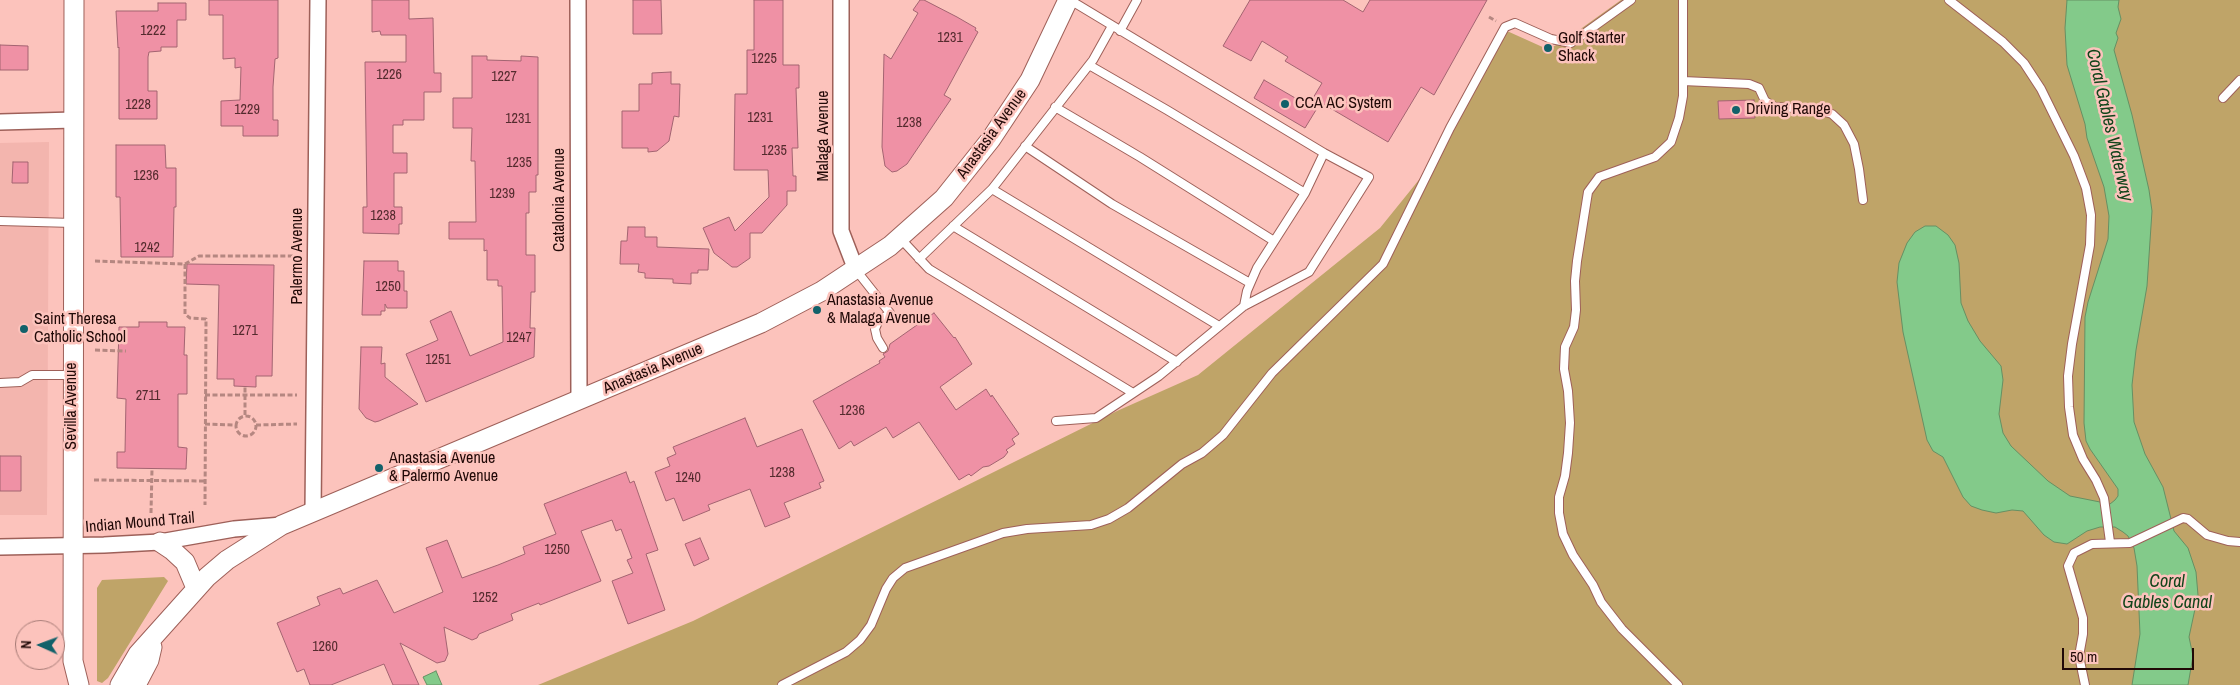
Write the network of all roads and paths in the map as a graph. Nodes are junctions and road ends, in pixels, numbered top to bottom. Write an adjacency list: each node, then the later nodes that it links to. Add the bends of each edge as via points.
1 (74, 0): 17 (street, Sevilla Avenue)
2 (318, 0): 60 (street, Palermo Avenue)
3 (578, 0): 48 (street, Catalonia Avenue)
4 (841, 0): 33 (street, Malaga Avenue, via 841,231)
5 (1069, 0): 10 (lane); 27 (street, Anastasia Avenue, via 1041,59 1006,118 953,188)
6 (1138, 0): 11 (lane)
7 (1631, 0): 75 (lane, via 1571,43 1515,24 1505,26 1454,119 1382,264 1272,373 1223,435 1202,453 1182,464 1109,520 1091,526 1003,533 904,568 886,589 871,625 860,640 846,652)
8 (1683, 0): 14 (lane)
9 (1949, 0): 64 (lane, via 1982,24 2024,63 2042,89 2086,188 2091,215 2090,245 2072,344 2068,407 2073,435 2104,498)
10 (1112, 26): 11 (lane); 12 (lane)
11 (1120, 31): 20 (lane)
12 (1088, 66): 16 (lane); 22 (lane)
13 (2240, 80): 15 (lane)
14 (1683, 81): 23 (lane, via 1749,84 1758,88 1765,101 1775,108 1815,109 1832,114 1844,124 1854,144); 76 (lane, via 1679,118 1671,142 1655,157 1599,177 1588,192 1577,261 1574,327 1564,347 1570,423 1559,497 1563,534 1601,602 1622,629)
15 (2223, 98)
16 (1055, 107): 19 (lane); 28 (lane)
17 (74, 120): 18 (street); 25 (street, Sevilla Avenue)
18 (0, 122)
19 (1025, 146): 21 (lane); 34 (lane, via 1112,204)
20 (1324, 153): 22 (lane); 35 (lane, via 1368,177 1309,272)
21 (992, 189): 26 (lane); 36 (lane)
22 (1304, 193): 28 (lane)
23 (1863, 200)
24 (0, 221): 25 (lane)
25 (73, 223): 41 (street, Sevilla Avenue)
26 (953, 226): 30 (lane); 40 (lane)
27 (900, 238): 30 (lane); 33 (street, Anastasia Avenue)
28 (1274, 241): 34 (lane)
29 (297, 256): 32 (path, via 199,256)
30 (919, 259): 44 (lane, via 929,269)
31 (95, 261): 32 (path)
32 (184, 264): 45 (path, via 184,314 190,318 206,319)
33 (856, 270): 37 (lane, via 890,313 878,322 875,329); 48 (street, Anastasia Avenue, via 769,319)
34 (1250, 283): 35 (lane)
35 (1244, 306): 36 (lane)
36 (1220, 326): 40 (lane)
37 (884, 348)
38 (95, 350): 39 (path)
39 (126, 351)
40 (1176, 362): 44 (lane)
41 (72, 375): 42 (lane, via 32,375 26,381); 66 (street, Sevilla Avenue)
42 (0, 383)
43 (245, 387): 46 (path)
44 (1134, 393): 50 (lane, via 1096,418)
45 (205, 395): 46 (path); 51 (path)
46 (245, 395): 47 (path); 49 (path)
47 (297, 395)
48 (579, 400): 60 (street, Anastasia Avenue)
49 (245, 415): 53 (path); 54 (path, via 254,418)
50 (1056, 421)
51 (205, 424): 53 (path); 58 (path)
52 (297, 424): 54 (path)
53 (235, 425): 54 (path, via 238,433 247,436 255,431)
54 (256, 425)
55 (152, 469): 57 (path)
56 (94, 480): 57 (path)
57 (151, 481): 58 (path); 61 (path)
58 (206, 481): 59 (path)
59 (206, 505)
60 (313, 512): 62 (street, Anastasia Avenue)
61 (150, 513)
62 (282, 525): 63 (street, Indian Mound Trail, via 234,529); 68 (street, Anastasia Avenue, via 227,560)
63 (160, 542): 66 (street, Indian Mound Trail); 68 (street, via 185,562)
64 (2110, 542): 65 (lane, via 2130,543 2183,518 2207,535); 77 (lane, via 2092,544 2074,553 2068,566 2083,618 2079,656)
65 (2240, 542)
66 (73, 546): 67 (street, Indian Mound Trail); 70 (street, Sevilla Avenue)
67 (0, 547)
68 (196, 588): 69 (street, Anastasia Avenue)
69 (154, 638): 73 (street, Anastasia Avenue, via 138,654); 74 (street, Anastasia Avenue, via 149,660)
70 (73, 661): 71 (street, Sevilla Avenue); 72 (street, Sevilla Avenue)
71 (68, 685)
72 (79, 685)
73 (120, 685)
74 (136, 685)
75 (782, 685)
76 (1678, 685)
77 (2085, 685)

